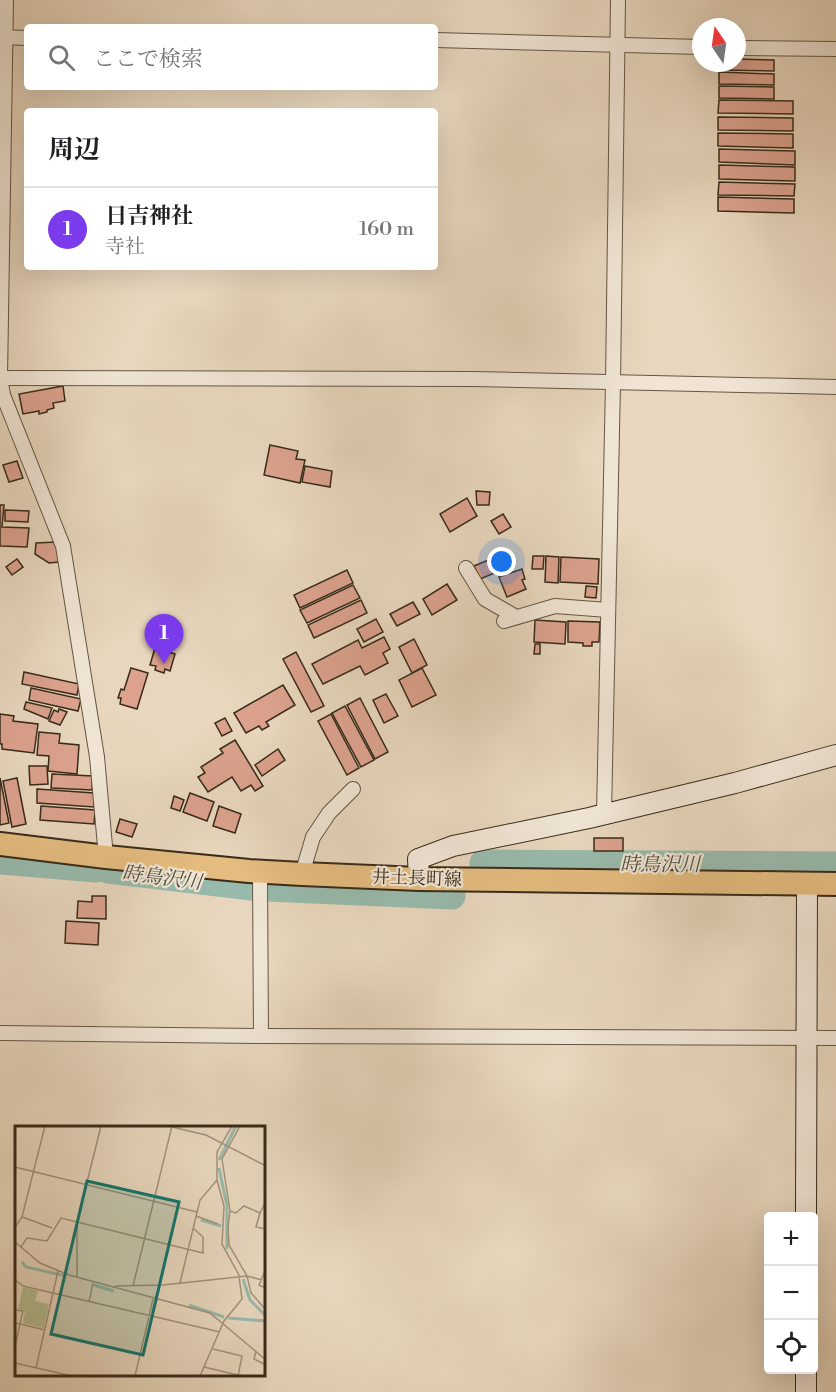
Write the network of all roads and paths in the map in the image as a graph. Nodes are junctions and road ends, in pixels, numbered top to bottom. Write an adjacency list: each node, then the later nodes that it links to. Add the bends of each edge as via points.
1 (6, 0): 3 (street)
2 (618, 0): 6 (street)
3 (2, 37): 4 (street); 10 (street)
4 (24, 38)
5 (438, 40): 6 (street)
6 (617, 45): 7 (street); 11 (street)
7 (692, 47)
8 (746, 48): 9 (street)
9 (836, 49)
10 (0, 378): 11 (street); 19 (street, via 3,395 63,546 97,757)
11 (614, 383): 12 (street); 14 (street)
12 (836, 387)
13 (466, 568): 14 (street, via 485,599 510,619 555,606)
14 (608, 610): 17 (street)
15 (836, 754): 17 (street)
16 (353, 789): 21 (street, via 328,813 313,837)
17 (604, 814): 22 (street, via 453,846 418,859)
18 (0, 844): 19 (main road, 井土長町線)
19 (106, 857): 20 (main road, 井土長町線)
20 (260, 872): 21 (main road, 井土長町線); 26 (street)
21 (302, 874): 22 (main road, 井土長町線)
22 (419, 879): 23 (main road, 井土長町線)
23 (807, 884): 24 (main road, 井土長町線); 27 (street)
24 (836, 884)
25 (0, 1033): 26 (street)
26 (261, 1036): 27 (street)
27 (806, 1038): 28 (street); 29 (street)
28 (836, 1038)
29 (806, 1212)
30 (806, 1374): 31 (street)
31 (806, 1392)

